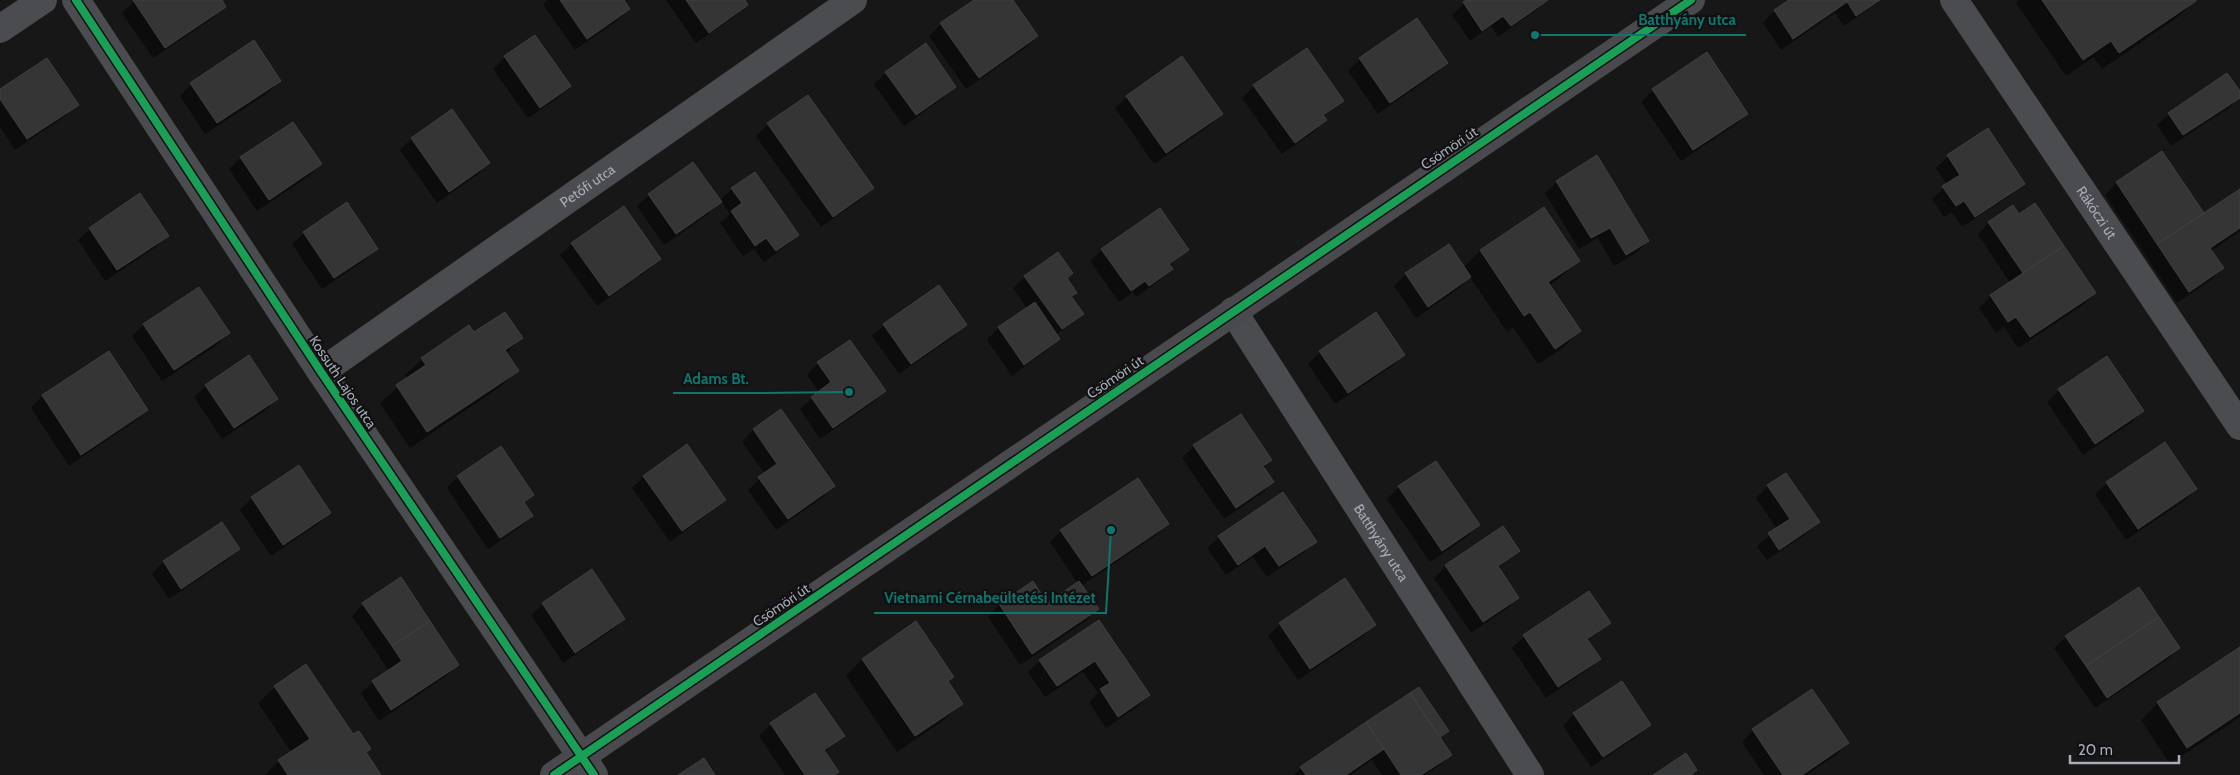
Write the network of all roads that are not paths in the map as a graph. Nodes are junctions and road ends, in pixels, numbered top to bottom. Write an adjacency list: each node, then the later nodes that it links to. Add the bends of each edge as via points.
1 (43, 0): 6 (street)
2 (76, 0): 8 (street, Kossuth Lajos utca)
3 (853, 0): 8 (street, Petőfi utca)
4 (1691, 0): 7 (main road, Csömöri út)
5 (1954, 0): 9 (street, Rákóczi út)
6 (0, 29)
7 (1233, 311): 10 (main road, Csömöri út); 12 (street, Batthyány utca)
8 (321, 372): 10 (street, Kossuth Lajos utca)
9 (2240, 426)
10 (588, 766): 11 (main road, Csömöri út)
11 (554, 775)
12 (1530, 775)

